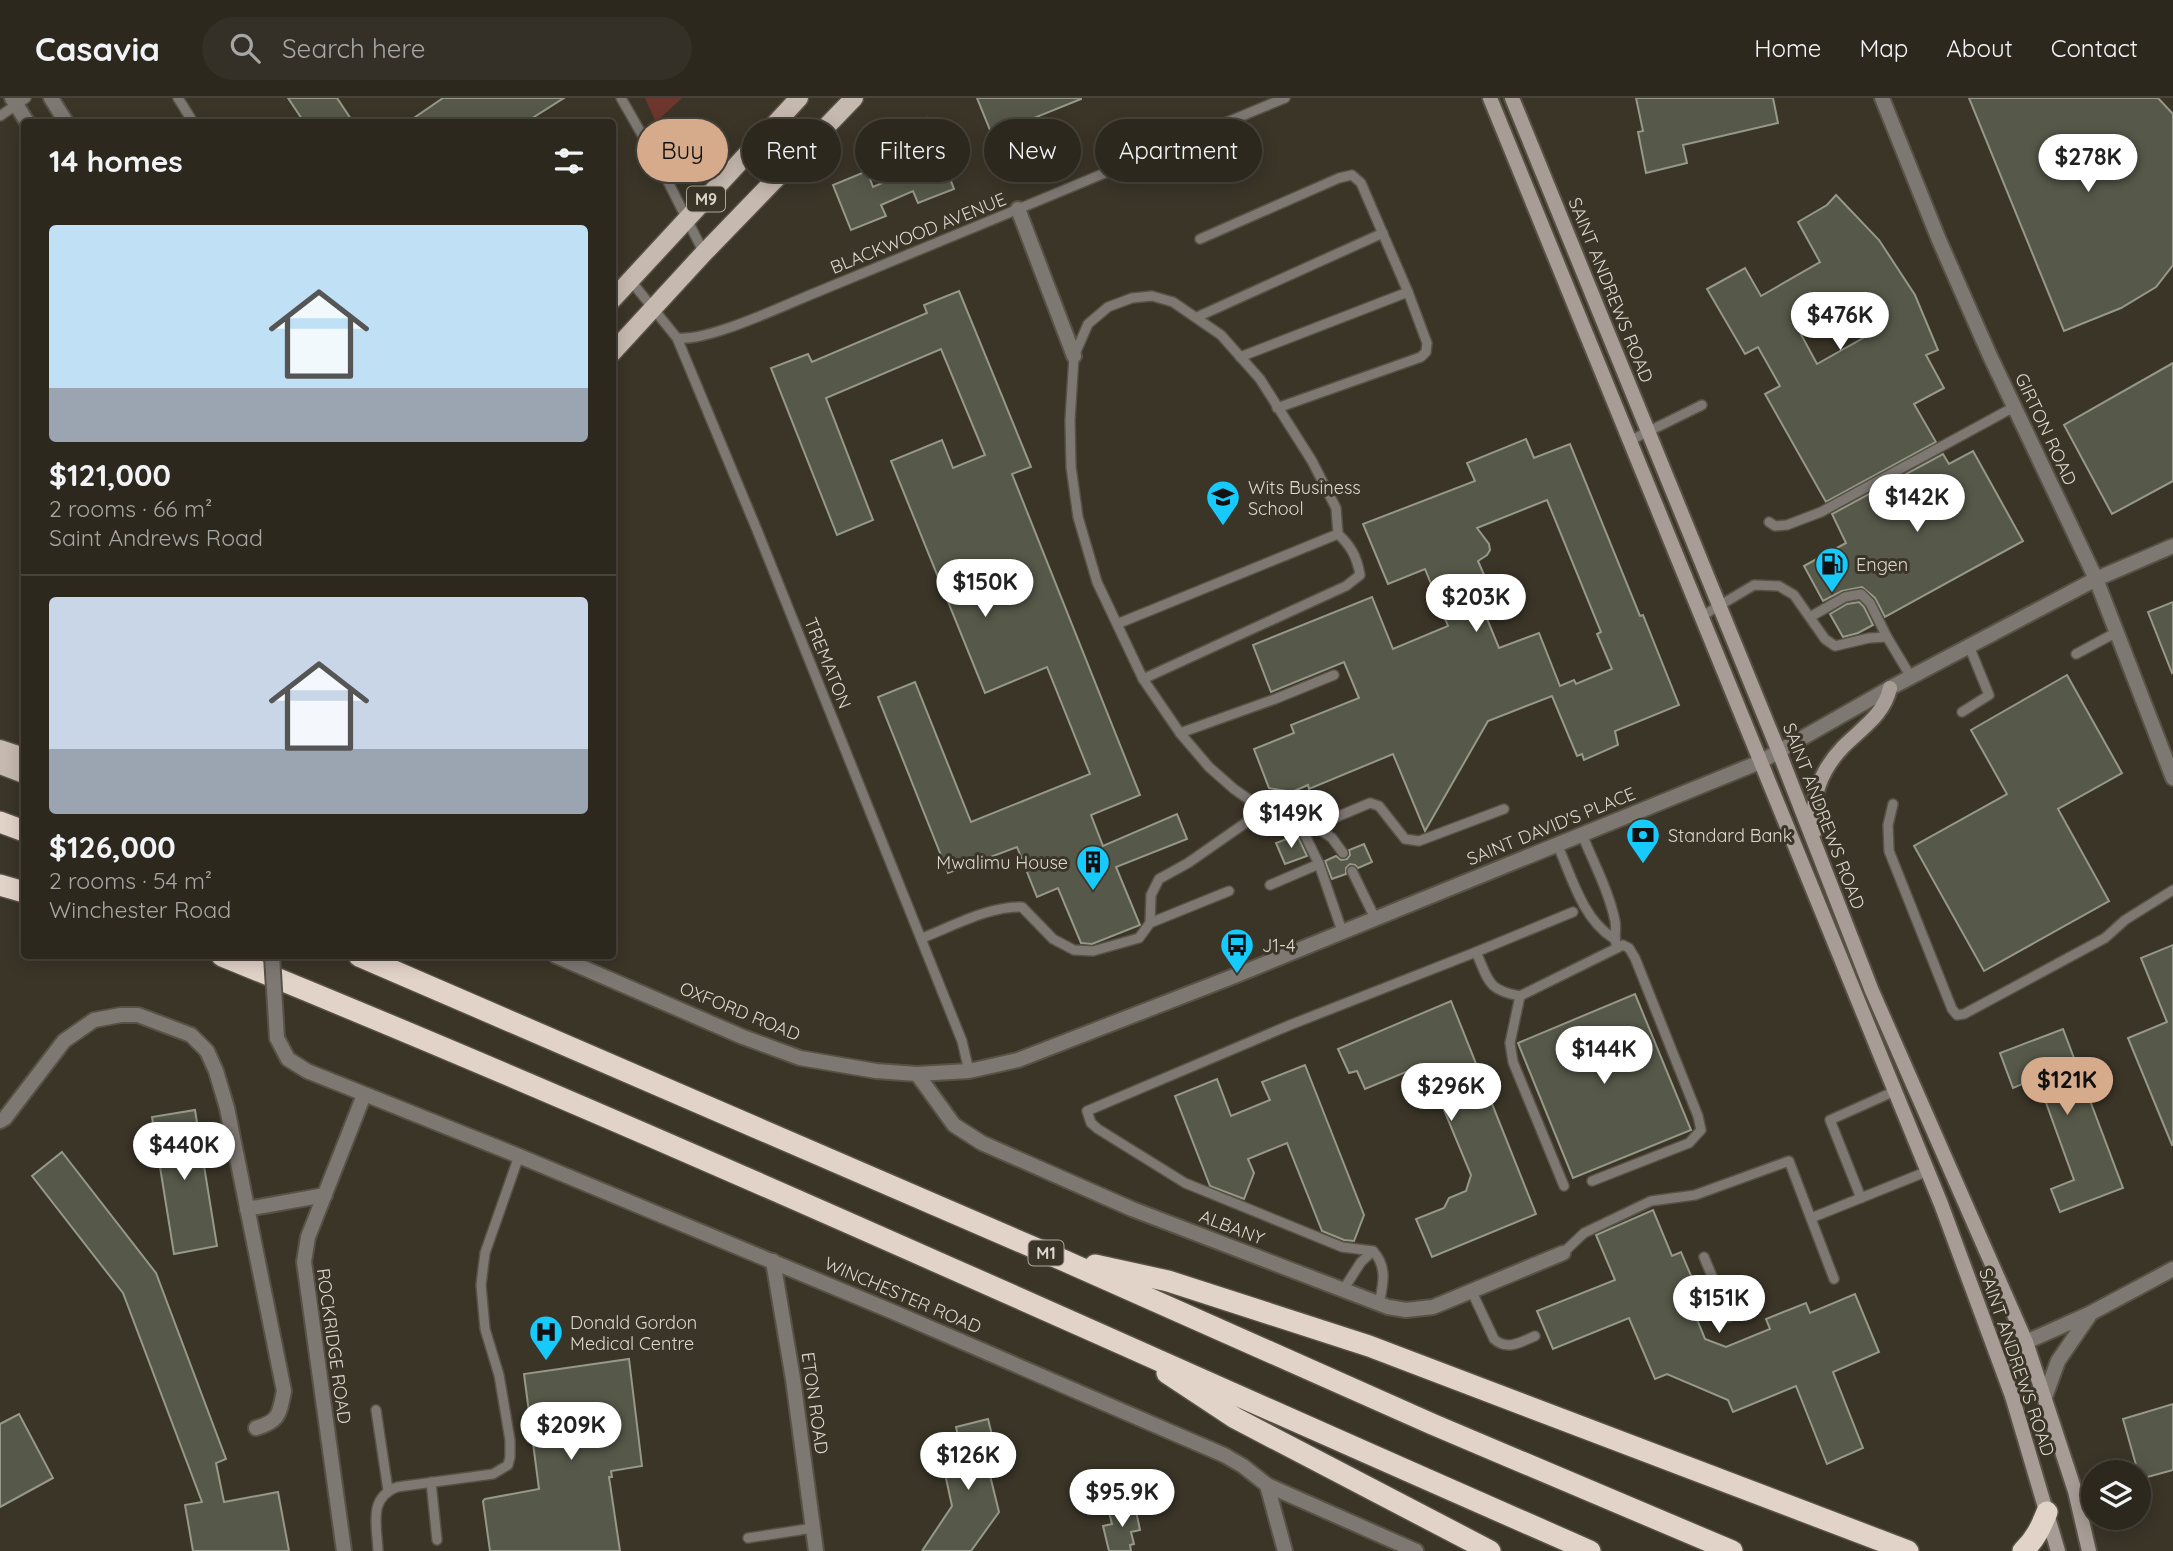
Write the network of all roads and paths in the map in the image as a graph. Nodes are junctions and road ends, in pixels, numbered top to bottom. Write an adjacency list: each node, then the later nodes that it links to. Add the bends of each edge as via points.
1 (51, 98): 13 (street)
2 (178, 98): 14 (lane)
3 (621, 98): 16 (lane)
4 (799, 98): 16 (main road, M9)
5 (855, 98): 19 (main road, M9)
6 (1285, 98): 15 (lane, BLACKWOOD AVENUE)
7 (1490, 98): 33 (main road, SAINT ANDREWS ROAD)
8 (1512, 98): 32 (main road, SAINT ANDREWS ROAD)
9 (1882, 98): 30 (street, GIRTON ROAD)
10 (18, 100): 11 (lane); 12 (street)
11 (0, 116)
12 (26, 119)
13 (64, 119)
14 (192, 119)
15 (1018, 209): 25 (lane, BLACKWOOD AVENUE, via 729,327 689,340); 27 (street)
16 (686, 221): 19 (lane); 20 (main road, M9)
17 (1383, 233): 18 (lane, via 1361,183 1352,175); 21 (lane); 24 (lane)
18 (1200, 239)
19 (704, 253): 23 (main road, M9)
20 (631, 281): 22 (main road, M9); 23 (lane, TREMATON)
21 (1408, 292): 28 (lane); 31 (lane, via 1427,343 1421,357)
22 (616, 296)
23 (652, 310): 25 (lane, TREMATON); 26 (main road, M9)
24 (1198, 317): 27 (lane, via 1173,302 1152,296 1132,298 1108,307 1088,324); 28 (lane)
25 (677, 338): 81 (lane, TREMATON)
26 (616, 349)
27 (1074, 356): 41 (lane, via 1070,455 1078,517 1097,582)
28 (1240, 357): 31 (lane)
29 (1702, 405): 32 (lane)
30 (2014, 407): 34 (lane, via 1821,512 1787,525); 37 (street, GIRTON ROAD)
31 (1278, 408): 35 (lane, via 1336,508)
32 (1648, 431): 33 (lane); 38 (main road, SAINT ANDREWS ROAD)
33 (1632, 440): 39 (main road, SAINT ANDREWS ROAD)
34 (1769, 522)
35 (1338, 534): 41 (lane); 48 (lane, via 1357,558 1360,575 1346,586)
36 (2173, 547): 37 (street, SAINT DAVID'S PLACE)
37 (2096, 579): 42 (street, GIRTON ROAD); 44 (street, SAINT DAVID'S PLACE)
38 (1719, 604): 39 (lane); 40 (lane, via 1754,585 1779,586 1794,595); 53 (main road, SAINT ANDREWS ROAD)
39 (1702, 616): 55 (main road, SAINT ANDREWS ROAD)
40 (1810, 617): 43 (lane, via 1835,646); 43 (lane, via 1845,597 1861,594)
41 (1117, 624): 48 (lane)
42 (2117, 632): 45 (lane); 58 (street, GIRTON ROAD)
43 (1887, 637): 47 (lane)
44 (1969, 646): 47 (street, SAINT DAVID'S PLACE); 50 (lane, via 1989,695)
45 (2076, 654)
46 (1334, 675): 51 (lane)
47 (1911, 677): 49 (street, SAINT DAVID'S PLACE)
48 (1143, 679): 51 (lane)
49 (1890, 688): 53 (street, SAINT DAVID'S PLACE); 68 (main road, via 1885,704 1828,765 1816,789)
50 (1962, 712)
51 (1180, 733): 61 (lane, via 1209,767)
52 (0, 749): 54 (main road)
53 (1779, 752): 55 (street, SAINT DAVID'S PLACE); 68 (main road, SAINT ANDREWS ROAD)
54 (21, 756)
55 (1760, 762): 66 (street, SAINT DAVID'S PLACE); 91 (main road, SAINT ANDREWS ROAD)
56 (0, 765): 57 (main road)
57 (21, 773)
58 (2173, 778)
59 (1894, 804): 74 (lane, via 1888,825 1889,851 1957,1015 2105,938)
60 (1504, 809): 64 (lane, via 1419,841 1405,839 1378,806 1370,803)
61 (1264, 810): 62 (lane); 79 (lane, via 1159,878 1151,895)
62 (1295, 815): 64 (lane); 70 (lane)
63 (0, 822): 65 (highway)
64 (1315, 826): 69 (lane)
65 (21, 830)
66 (1582, 834): 67 (street, SAINT DAVID'S PLACE); 82 (lane, via 1614,915)
67 (1557, 844): 78 (street, SAINT DAVID'S PLACE); 82 (lane, via 1588,914)
68 (1817, 851): 115 (main road, SAINT ANDREWS ROAD, via 1872,991)
69 (1343, 853)
70 (1319, 864): 73 (lane); 80 (lane)
71 (1352, 871): 78 (lane)
72 (0, 885): 75 (highway)
73 (1270, 885)
74 (2173, 890)
75 (21, 891)
76 (1228, 891): 79 (lane)
77 (1573, 912): 83 (lane)
78 (1375, 918): 80 (street, SAINT DAVID'S PLACE)
79 (1150, 923): 81 (lane, via 1139,938 1093,951 1074,950 1053,939 1022,907 1010,906)
80 (1342, 931): 89 (street, SAINT DAVID'S PLACE, via 1060,1046)
81 (922, 938): 89 (lane, TREMATON)
82 (1615, 943): 88 (lane); 96 (lane, via 1629,948 1635,957 1701,1130 1689,1143)
83 (1476, 952): 88 (lane, via 1496,990); 102 (lane, via 1087,1111 1098,1129 1185,1183 1342,1247)
84 (229, 959): 116 (highway, via 609,1119)
85 (272, 959): 92 (street, bridge, via 276,1038 283,1052 294,1064)
86 (366, 959): 106 (highway, M1)
87 (563, 959): 90 (street, OXFORD ROAD, via 800,1058 876,1072)
88 (1520, 996): 97 (lane, via 1510,1043 1513,1062)
89 (970, 1071): 90 (street, SAINT DAVID'S PLACE)
90 (917, 1074): 109 (street, ALBANY, via 954,1125 982,1143 1132,1209)
91 (1895, 1090): 95 (main road, SAINT ANDREWS ROAD); 99 (lane, via 1830,1120)
92 (364, 1095): 94 (street, WINCHESTER ROAD); 98 (street, ROCKRIDGE ROAD)
93 (0, 1121): 100 (street, via 64,1041 94,1020 138,1015 172,1026 191,1035 207,1051 216,1072)
94 (519, 1156): 105 (street, WINCHESTER ROAD); 121 (lane, via 485,1253 481,1285 485,1329 499,1375 510,1440 508,1465 493,1474)
95 (1928, 1171): 99 (lane); 117 (main road, SAINT ANDREWS ROAD)
96 (1592, 1181)
97 (1564, 1186)
98 (325, 1195): 100 (street); 128 (street, ROCKRIDGE ROAD, via 308,1237 304,1275)
99 (1861, 1198): 101 (lane)
100 (247, 1209): 120 (street, via 284,1391 279,1414 271,1423)
101 (1811, 1218): 103 (lane, via 1789,1161 1695,1195 1651,1202 1584,1233); 108 (lane)
102 (1373, 1251): 109 (lane); 111 (lane, via 1384,1274)
103 (1563, 1253): 110 (street, ALBANY)
104 (1704, 1257): 113 (lane)
105 (773, 1261): 122 (street, WINCHESTER ROAD, via 1224,1455); 125 (street, ETON ROAD)
106 (1065, 1261): 135 (highway, M1); 136 (highway, via 1168,1281 1369,1346)
107 (2173, 1269): 112 (street)
108 (1834, 1279)
109 (1343, 1290): 111 (street, ALBANY)
110 (1472, 1292): 111 (street, ALBANY, via 1419,1310); 114 (lane, via 1500,1345)
111 (1379, 1304)
112 (2089, 1314): 115 (street); 118 (street, via 2058,1361)
113 (1728, 1317)
114 (1535, 1336)
115 (2026, 1342): 117 (street); 118 (main road, SAINT ANDREWS ROAD)
116 (1137, 1351): 133 (highway, via 1236,1418); 134 (highway)
117 (2012, 1396): 124 (main road, SAINT ANDREWS ROAD)
118 (2045, 1397): 139 (main road, SAINT ANDREWS ROAD, via 2076,1491)
119 (376, 1410): 123 (lane)
120 (256, 1428)
121 (431, 1482): 123 (lane); 127 (lane)
122 (1267, 1485): 131 (street); 132 (street, WINCHESTER ROAD)
123 (388, 1490): 129 (lane, via 376,1511)
124 (2047, 1512): 137 (highway, via 2041,1529); 138 (main road, SAINT ANDREWS ROAD)
125 (813, 1528): 126 (lane); 130 (street, ETON ROAD)
126 (748, 1538)
127 (437, 1540)
128 (344, 1551)
129 (378, 1551)
130 (816, 1551)
131 (1284, 1551)
132 (1416, 1551)
133 (1490, 1551)
134 (1590, 1551)
135 (1732, 1551)
136 (1908, 1551)
137 (2022, 1551)
138 (2058, 1551)
139 (2089, 1551)

